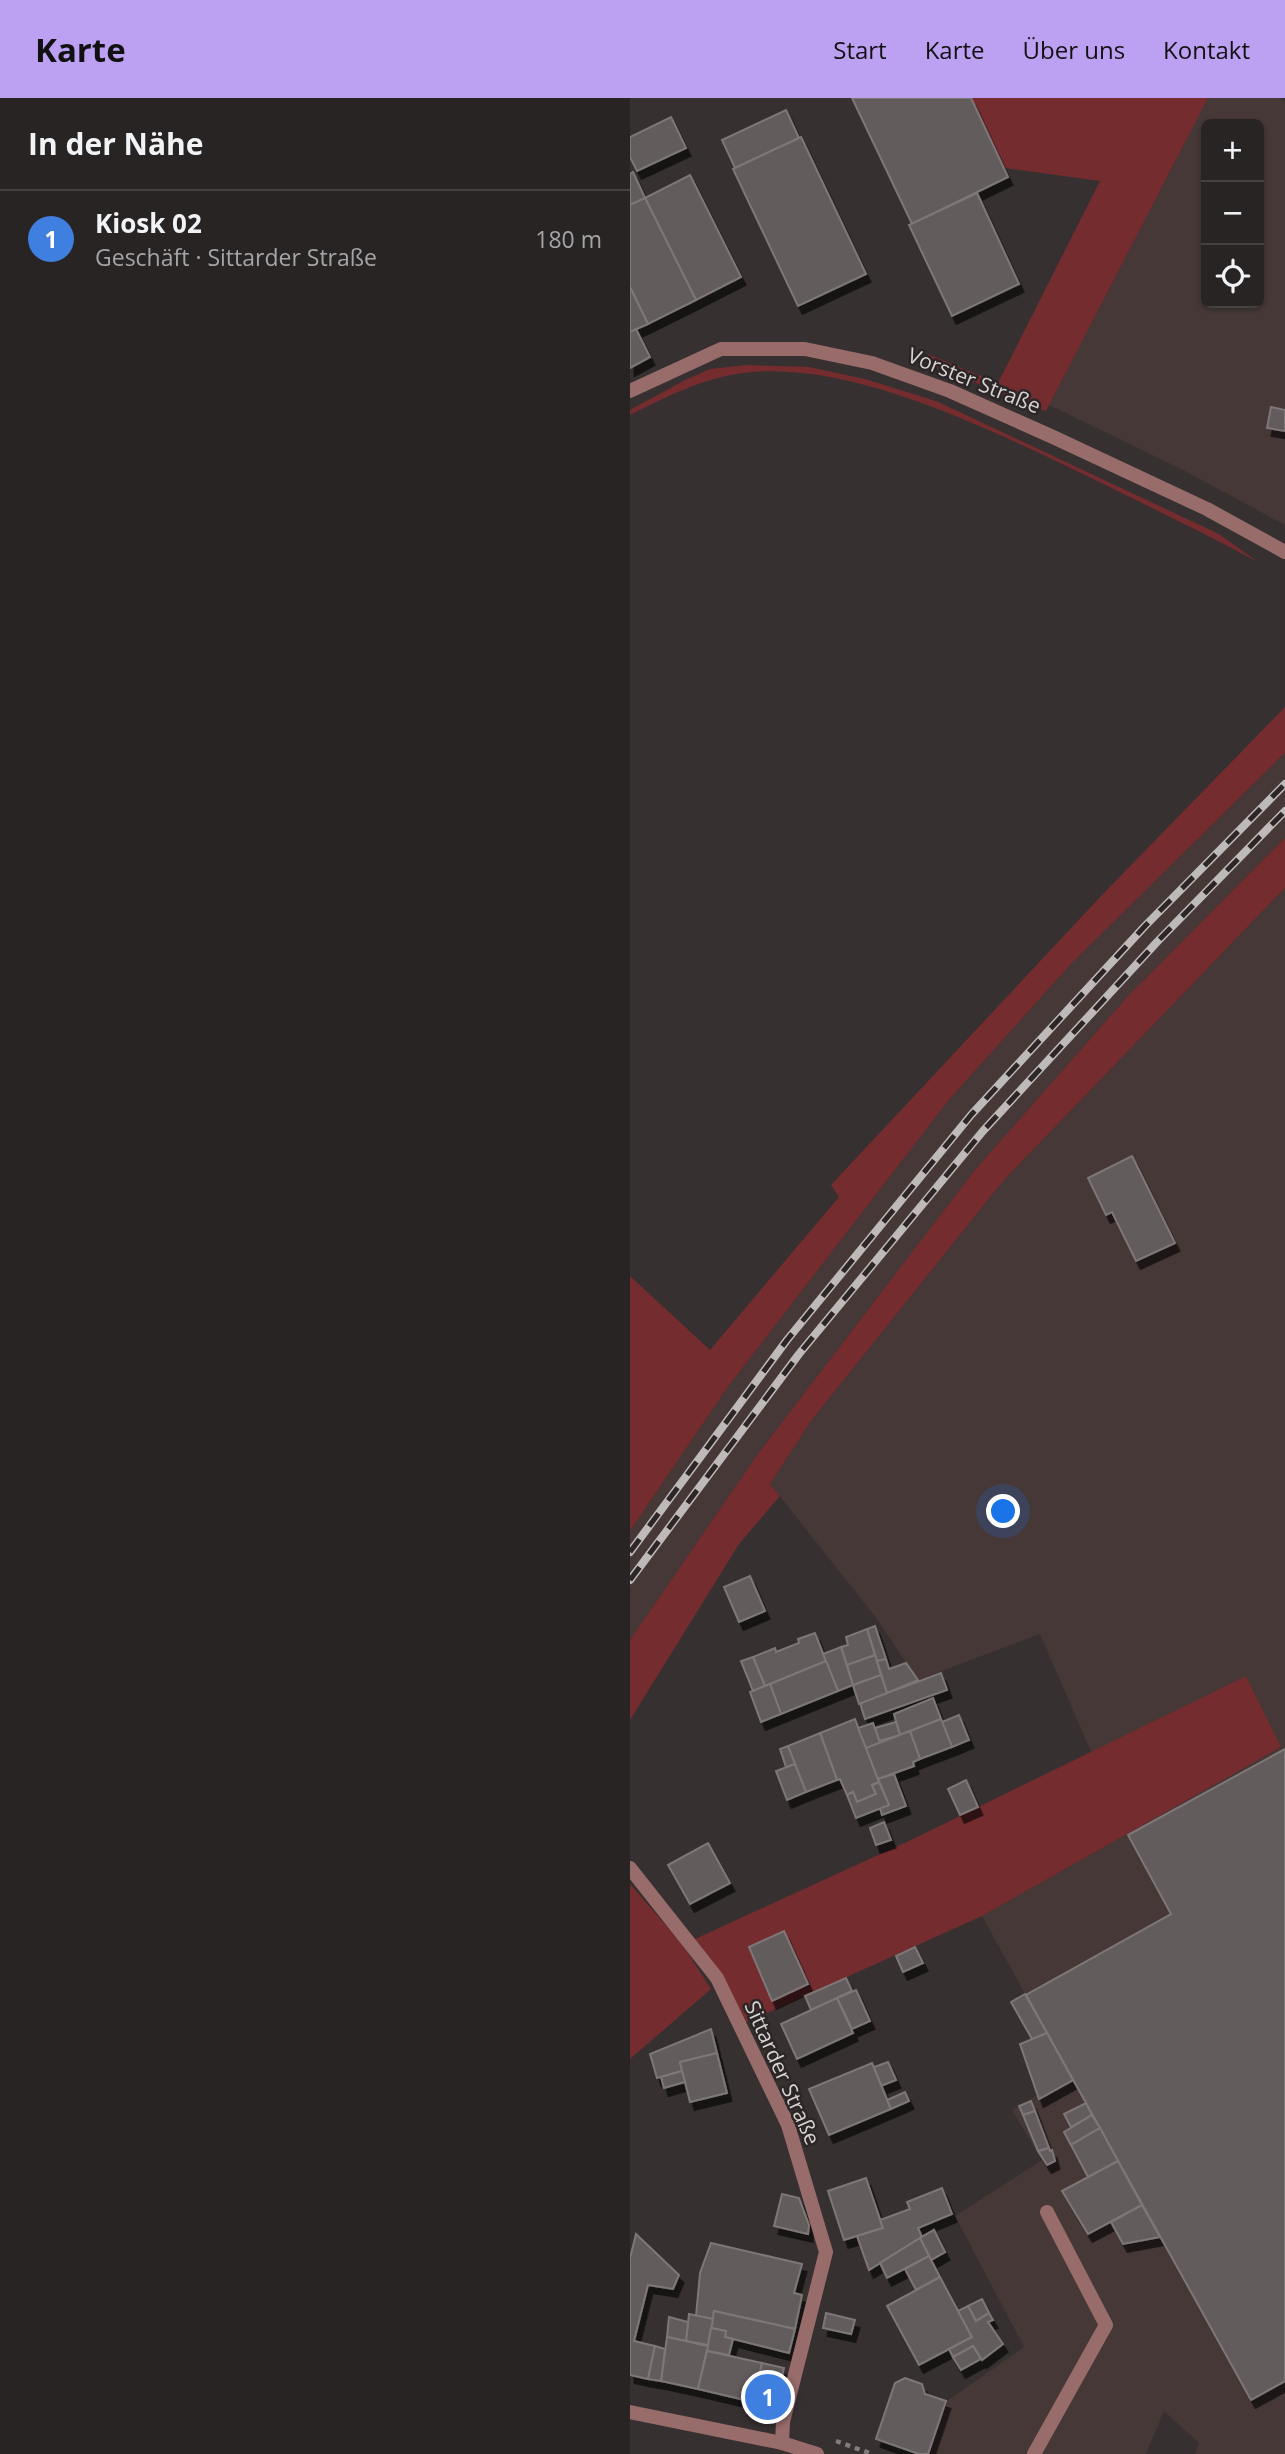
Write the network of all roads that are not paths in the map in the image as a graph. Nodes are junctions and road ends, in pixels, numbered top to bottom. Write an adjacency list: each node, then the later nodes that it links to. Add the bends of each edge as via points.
1 (630, 391): 2 (street, Vorster Straße, via 721,349 805,349 872,363 950,391 1053,437 1207,509)
2 (1285, 552)
3 (630, 1868): 6 (street, Sittarder Straße, via 717,1978 788,2125 827,2252 783,2422)
4 (1047, 2212): 8 (street, via 1106,2325)
5 (630, 2412): 6 (street)
6 (782, 2443): 7 (street)
7 (817, 2454)
8 (1034, 2454)

